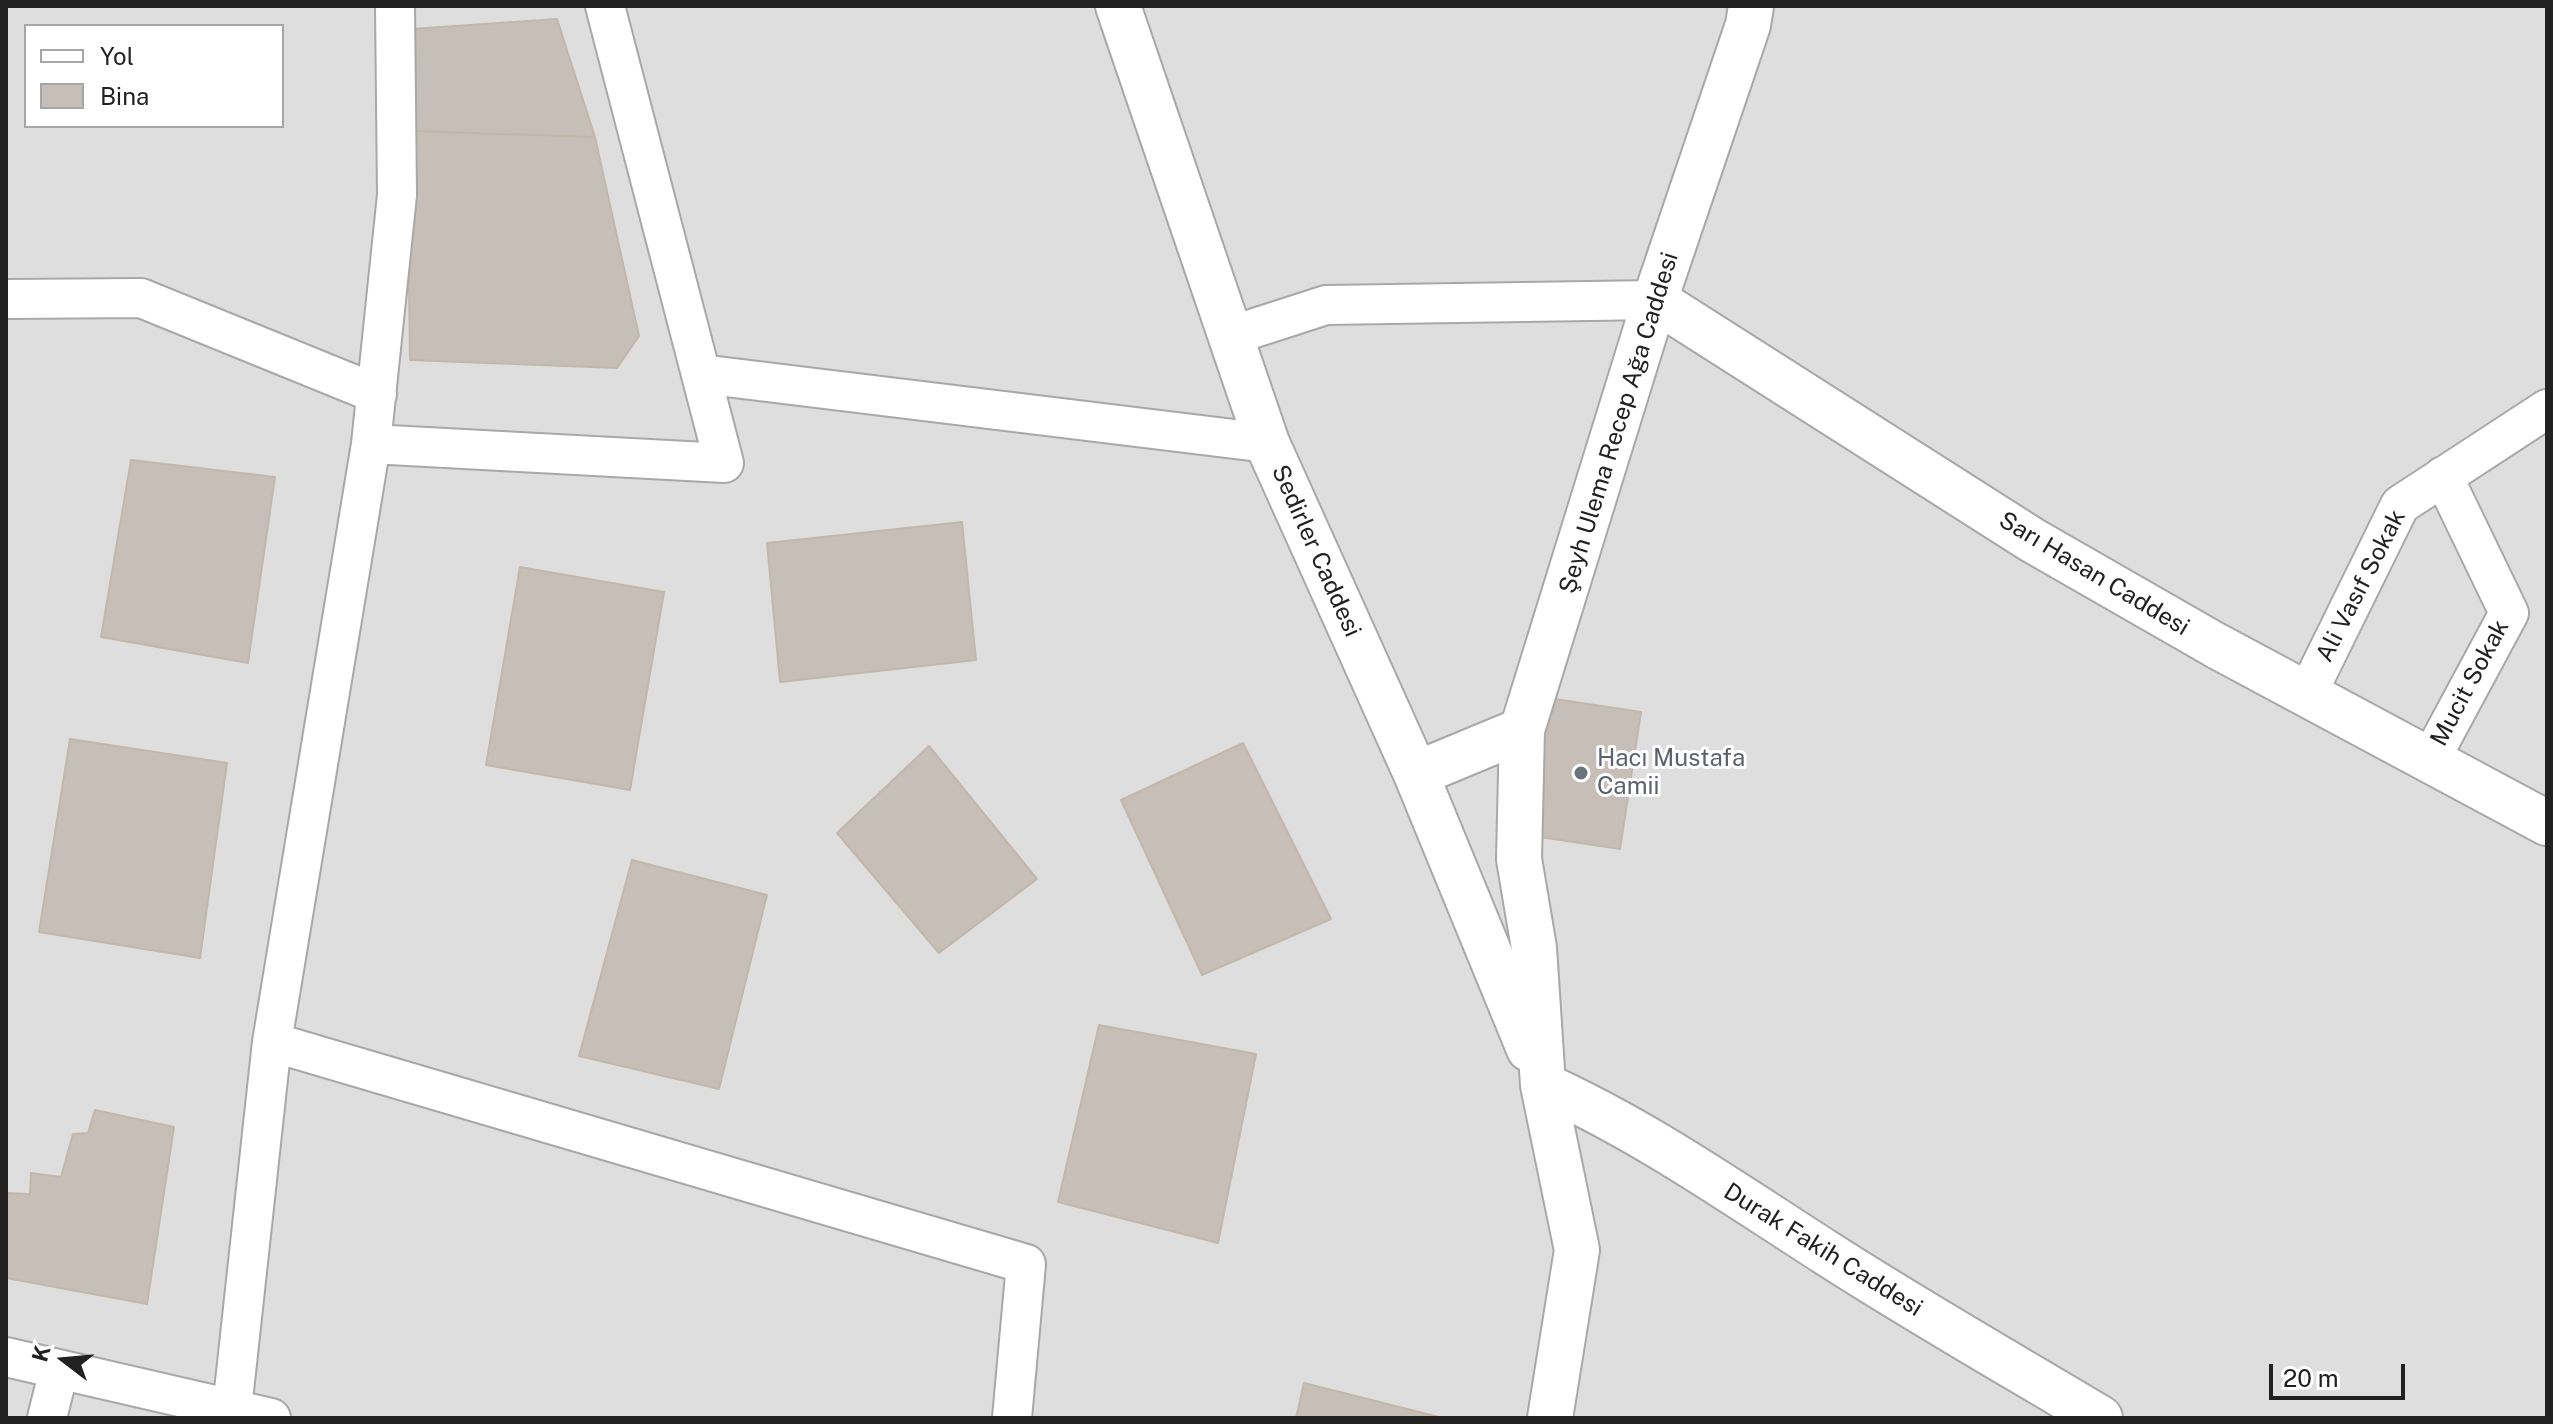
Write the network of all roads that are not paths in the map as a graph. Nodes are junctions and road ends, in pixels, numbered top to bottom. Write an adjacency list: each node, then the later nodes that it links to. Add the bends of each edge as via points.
1 (395, 6): 9 (street, via 397,195)
2 (605, 6): 8 (street)
3 (1118, 6): 7 (street, Sedirler Caddesi)
4 (1751, 6): 6 (street, Şeyh Ulema Recep Ağa Caddesi)
5 (6, 299): 9 (street, via 141,298)
6 (1655, 300): 7 (street, via 1326,305); 14 (street, Sarı Hasan Caddesi, via 2032,540); 15 (street, Şeyh Ulema Recep Ağa Caddesi)
7 (1230, 336): 11 (street, Sedirler Caddesi)
8 (701, 374): 11 (street); 12 (street, via 724,463)
9 (377, 394): 12 (street)
10 (2547, 409): 13 (street, Ali Vasıf Sokak)
11 (1267, 443): 17 (street, Sedirler Caddesi)
12 (371, 444): 19 (street)
13 (2443, 476): 14 (street, Ali Vasıf Sokak, via 2400,505); 16 (street, Mucit Sokak, via 2509,613)
14 (2307, 694): 16 (street, Sarı Hasan Caddesi)
15 (1522, 730): 17 (street); 20 (street, Şeyh Ulema Recep Ağa Caddesi, via 1519,859 1534,948)
16 (2430, 760): 18 (street, Sarı Hasan Caddesi)
17 (1416, 774): 20 (street, Sedirler Caddesi)
18 (2547, 823)
19 (272, 1042): 23 (street); 26 (street, via 1026,1264)
20 (1543, 1085): 27 (street, via 1577,1250); 28 (street, Durak Fakih Caddesi, via 1661,1147 1896,1297)
21 (6, 1357): 22 (street)
22 (59, 1370): 23 (street); 24 (street)
23 (232, 1409): 25 (street)
24 (47, 1418)
25 (271, 1418)
26 (1012, 1418)
27 (1550, 1418)
28 (2100, 1418)

